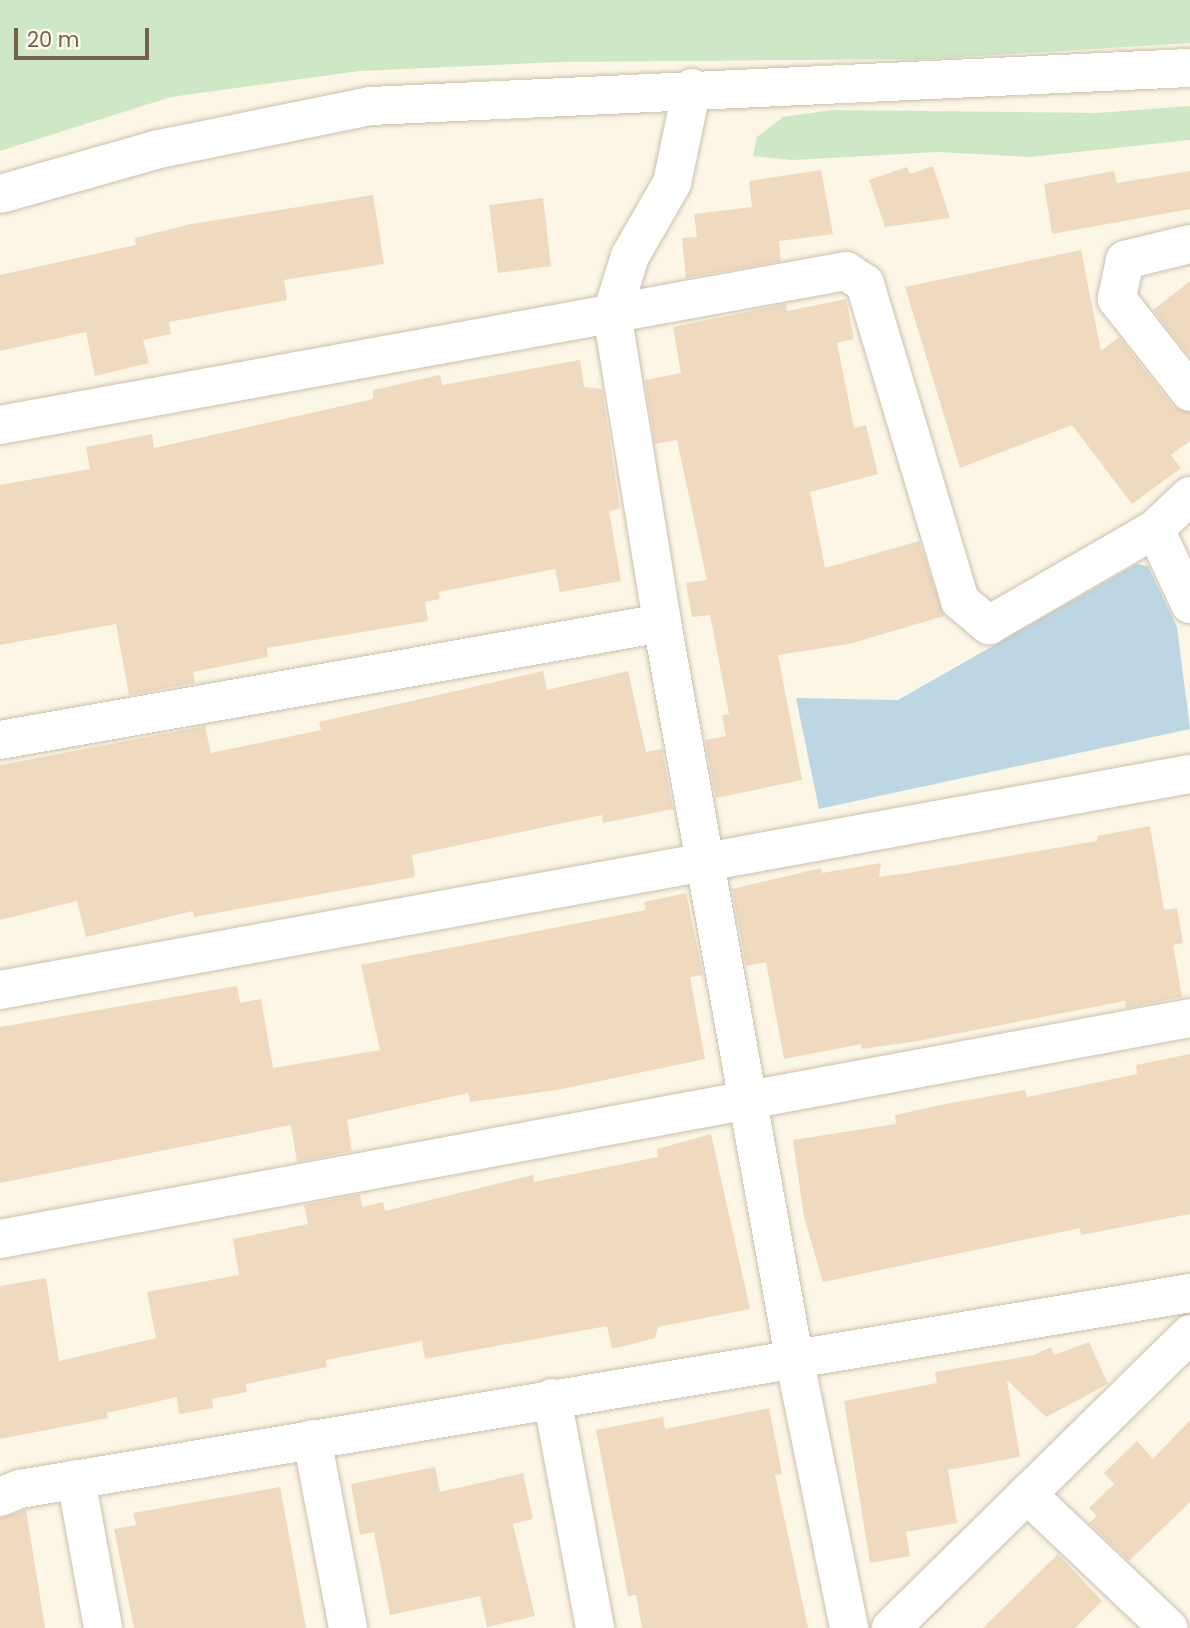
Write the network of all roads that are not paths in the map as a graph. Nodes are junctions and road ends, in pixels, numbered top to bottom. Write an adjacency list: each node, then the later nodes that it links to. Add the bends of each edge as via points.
1 (1190, 68): 2 (street)
2 (692, 88): 3 (street, via 371,106 184,143); 5 (street, via 672,183 631,256)
3 (0, 194)
4 (1190, 243): 6 (street, via 1125,260 1117,299)
5 (612, 313): 7 (street); 9 (street, via 846,271 865,284 960,601 989,625); 11 (street)
6 (1190, 392)
7 (0, 425)
8 (1190, 496): 9 (street)
9 (1155, 529): 10 (street)
10 (1190, 604)
11 (662, 623): 12 (street); 14 (street)
12 (0, 740)
13 (1190, 774): 14 (street)
14 (706, 860): 15 (street); 17 (street)
15 (0, 990)
16 (1190, 1018): 17 (street)
17 (750, 1103): 18 (street); 21 (street)
18 (0, 1239)
19 (1190, 1293): 21 (street)
20 (1190, 1334): 25 (street)
21 (794, 1357): 22 (street); 30 (street)
22 (552, 1398): 23 (street); 29 (street)
23 (312, 1439): 24 (street); 28 (street)
24 (76, 1479): 26 (street); 27 (street)
25 (1027, 1494): 31 (street); 32 (street)
26 (0, 1497)
27 (103, 1628)
28 (348, 1628)
29 (595, 1628)
30 (849, 1628)
31 (891, 1628)
32 (1168, 1628)

